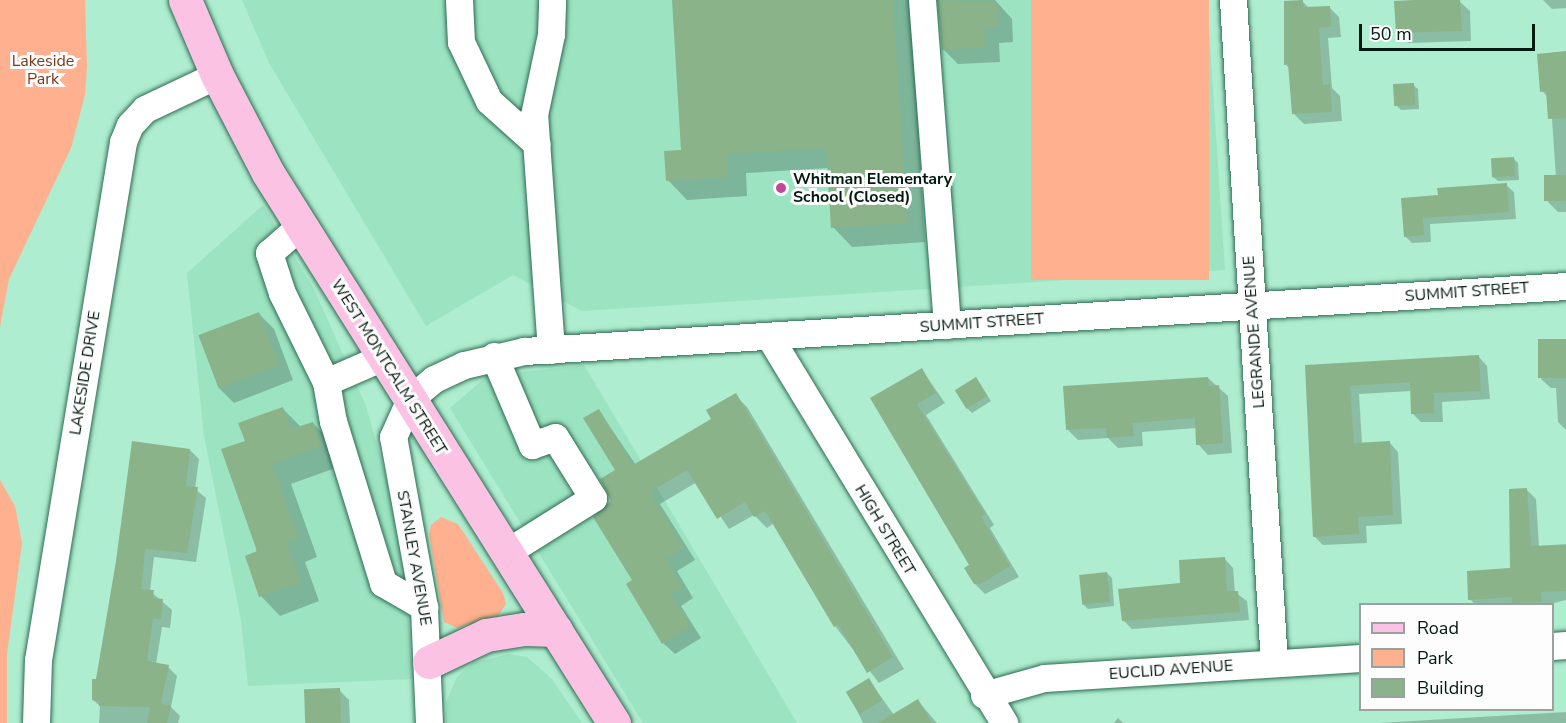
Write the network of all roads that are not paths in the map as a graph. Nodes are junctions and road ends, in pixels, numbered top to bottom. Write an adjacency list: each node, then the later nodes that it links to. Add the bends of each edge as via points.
1 (185, 0): 6 (main road, WEST MONTCALM STREET)
2 (459, 0): 7 (street, via 461,42 489,101)
3 (552, 0): 7 (street, via 551,34 534,115)
4 (922, 0): 11 (street)
5 (1233, 0): 10 (street, LEGRANDE AVENUE)
6 (217, 75): 8 (main road, WEST MONTCALM STREET); 25 (street, LAKESIDE DRIVE, via 145,109 130,125 123,142 38,660)
7 (537, 144): 13 (street)
8 (300, 226): 15 (main road, WEST MONTCALM STREET); 16 (street, via 269,253 282,293)
9 (1566, 286): 10 (street, SUMMIT STREET)
10 (1252, 306): 11 (street, SUMMIT STREET); 23 (street, LEGRANDE AVENUE)
11 (947, 325): 12 (street, SUMMIT STREET)
12 (769, 336): 13 (street, SUMMIT STREET); 24 (street, HIGH STREET)
13 (551, 350): 14 (street, SUMMIT STREET)
14 (494, 356): 17 (street, SUMMIT STREET, via 449,371); 18 (street, via 532,445 555,437 593,498)
15 (383, 357): 16 (street); 17 (main road, WEST MONTCALM STREET)
16 (326, 381): 19 (street, via 333,421 382,584)
17 (410, 399): 18 (main road, WEST MONTCALM STREET); 19 (street, STANLEY AVENUE, via 396,423 393,452)
18 (507, 552): 20 (main road, WEST MONTCALM STREET)
19 (424, 608): 22 (street, STANLEY AVENUE)
20 (556, 630): 22 (main road, via 525,629 486,635); 27 (main road, WEST MONTCALM STREET)
21 (1359, 658): 23 (street, EUCLID AVENUE)
22 (429, 662): 26 (street, STANLEY AVENUE)
23 (1274, 663): 24 (street, EUCLID AVENUE, via 1044,678)
24 (984, 695): 28 (street, HIGH STREET)
25 (36, 723)
26 (429, 723)
27 (614, 723)
28 (1004, 723)

